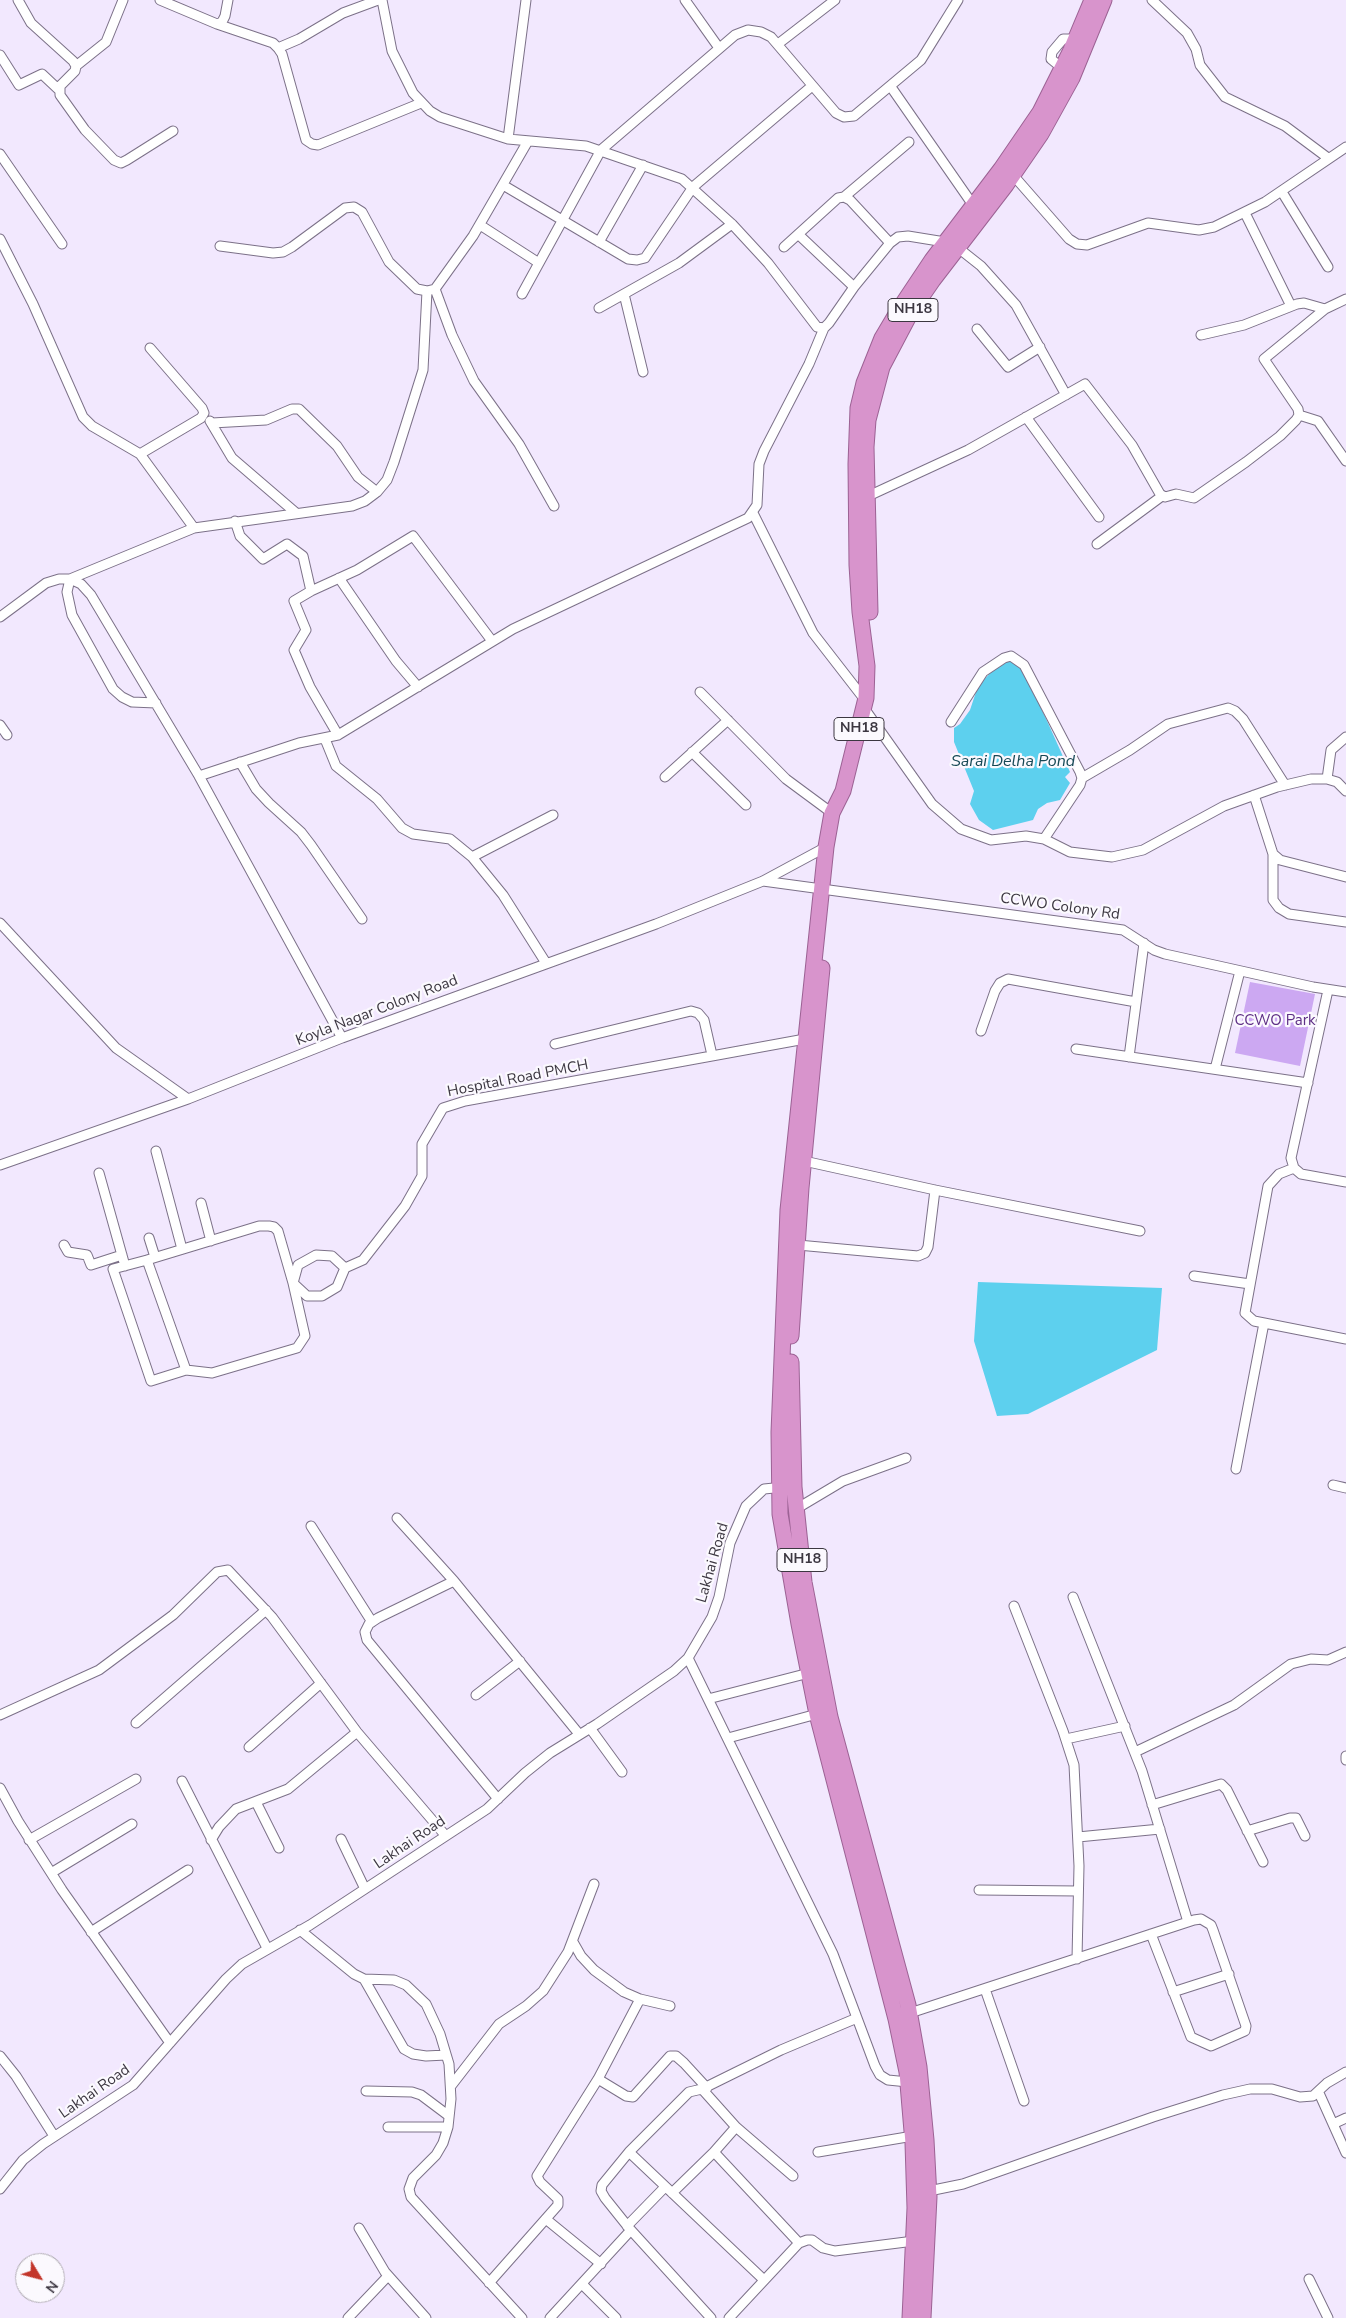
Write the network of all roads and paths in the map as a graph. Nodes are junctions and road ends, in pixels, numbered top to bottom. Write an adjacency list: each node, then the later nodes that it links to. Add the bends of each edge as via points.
1 (18, 0): 19 (street, via 31,23)
2 (123, 0): 19 (street, via 106,42)
3 (160, 0): 14 (street)
4 (228, 0): 14 (street, via 226,16)
5 (378, 0): 16 (street, via 343,13)
6 (382, 0): 23 (street, via 392,51)
7 (526, 0): 25 (street)
8 (685, 0): 17 (street)
9 (835, 0): 15 (street)
10 (1092, 0): 38 (highway, NH18, via 1062,68 1031,126)
11 (1104, 0): 33 (highway, NH18, via 1072,78 1041,134)
12 (1152, 0): 31 (street, via 1187,33 1196,49 1200,66 1225,97 1285,126)
13 (953, 2): 21 (street, via 921,60)
14 (217, 24): 16 (street, via 273,43)
15 (778, 44): 17 (street, via 761,32 748,30 734,35); 20 (street)
16 (278, 48): 23 (street, via 306,140 312,144 318,145)
17 (719, 48): 29 (street)
18 (0, 56): 22 (street, via 19,86 42,74)
19 (76, 66): 22 (street)
20 (812, 86): 21 (street, via 836,113 844,117 854,116); 35 (street)
21 (891, 87): 38 (street)
22 (59, 90): 24 (street, via 85,130 114,160 121,163)
23 (421, 103): 25 (street, via 440,117)
24 (173, 131)
25 (508, 139): 26 (street)
26 (528, 142): 29 (street, via 570,144); 34 (street)
27 (909, 142): 37 (street)
28 (1346, 147): 31 (street)
29 (602, 150): 32 (street); 40 (street)
30 (0, 154): 47 (street)
31 (1328, 158): 36 (street)
32 (643, 165): 35 (street, via 670,174); 45 (street)
33 (1013, 175): 39 (street, via 1069,240 1077,244 1087,244 1148,223 1199,230); 48 (highway, NH18)
34 (503, 185): 40 (street); 42 (street)
35 (693, 187): 41 (street); 45 (street, via 645,258 628,258)
36 (1282, 192): 39 (street); 52 (street)
37 (844, 197): 43 (street, via 838,198); 46 (street)
38 (973, 205): 48 (highway, NH18)
39 (1244, 213): 58 (street)
40 (563, 221): 45 (street); 51 (street)
41 (732, 224): 56 (street, via 679,263); 61 (street, via 768,264 812,322)
42 (480, 225): 51 (street); 54 (street)
43 (799, 235): 50 (street); 53 (street)
44 (0, 239): 73 (street, via 83,417 92,426)
45 (600, 242)
46 (890, 242): 48 (street, via 908,236); 53 (street)
47 (62, 244)
48 (951, 244): 64 (street, via 981,266 1016,305); 77 (highway, NH18, via 882,367 868,420)
49 (220, 246): 54 (street, via 283,252 345,208 354,207 362,212 389,262 417,289)
50 (784, 247)
51 (539, 263): 55 (street)
52 (1328, 267)
53 (854, 287): 61 (street)
54 (431, 290): 75 (street, via 423,370 394,462 387,480); 78 (street, via 470,376 524,453)
55 (522, 294)
56 (624, 294): 59 (street); 66 (street)
57 (1346, 299): 60 (street)
58 (1291, 306): 60 (street, via 1304,303); 63 (street, via 1236,328)
59 (599, 308)
60 (1324, 309): 69 (street, via 1264,359)
61 (824, 328): 80 (street, via 764,450 759,464 757,505)
62 (977, 329): 64 (street, via 1008,367)
63 (1201, 335)
64 (1040, 347): 67 (street)
65 (150, 348): 68 (street)
66 (643, 372)
67 (1066, 395): 70 (street); 76 (street, via 1085,384 1132,445)
68 (204, 413): 71 (street); 73 (street, via 201,418)
69 (1299, 415): 72 (street, via 1318,421); 76 (street, via 1280,436 1194,498 1176,494)
70 (1026, 417): 77 (street, via 968,450); 81 (street)
71 (212, 424): 75 (street, via 266,420 298,409 336,446 358,477); 79 (street, via 232,458)
72 (1343, 449): 74 (street)
73 (140, 454): 83 (street)
74 (1346, 461)
75 (377, 492): 79 (street, via 352,506)
76 (1162, 496): 84 (street)
77 (862, 499): 93 (highway, NH18, via 871,647)
78 (554, 506)
79 (296, 513): 82 (street)
80 (753, 513): 89 (street); 93 (street, via 813,634)
81 (1099, 517)
82 (235, 521): 83 (street); 87 (street, via 240,536 262,559 287,544 303,556)
83 (194, 528): 86 (street)
84 (1097, 544)
85 (339, 578): 87 (street); 89 (street, via 413,536); 90 (street, via 396,661)
86 (70, 579): 88 (street, via 46,583); 92 (street, via 92,595); 92 (street, via 67,592 72,615 114,689 132,702)
87 (311, 591): 98 (street, via 294,601 306,630 294,650 310,687)
88 (0, 617)
89 (492, 641): 90 (street)
90 (418, 687): 98 (street)
91 (700, 692): 94 (street)
92 (156, 703): 103 (street)
93 (865, 704): 109 (highway, NH18); 114 (street, via 932,804 961,829 991,840 1026,836)
94 (728, 720): 101 (street); 112 (street, via 786,779)
95 (951, 722): 105 (street, via 983,672 1012,656 1024,665)
96 (0, 725): 97 (street)
97 (7, 735)
98 (338, 735): 100 (street)
99 (1346, 737): 106 (street, via 1331,750)
100 (325, 738): 102 (street, via 299,742); 117 (street, via 336,766 377,799 402,828 413,834 450,838)
101 (692, 752): 104 (street); 111 (street)
102 (240, 762): 103 (street); 121 (street, via 256,789 306,838)
103 (199, 776): 131 (street)
104 (665, 777)
105 (1082, 778): 107 (street, via 1168,724 1228,708 1235,710 1242,719); 114 (street)
106 (1327, 779): 107 (street); 108 (street)
107 (1285, 785): 110 (street)
108 (1346, 790)
109 (843, 791): 112 (highway, NH18); 120 (highway, NH18, via 842,817)
110 (1254, 795): 114 (street, via 1224,806 1131,854 1112,857 1085,855 1070,852); 116 (street)
111 (746, 805)
112 (832, 813): 115 (highway, NH18)
113 (553, 815): 117 (street)
114 (1044, 838)
115 (826, 847): 119 (street, Koyla Nagar Colony Road); 120 (highway, NH18)
116 (1273, 854): 118 (street, via 1289,864); 122 (street, via 1273,900 1279,908 1289,914)
117 (472, 857): 125 (street, via 503,895)
118 (1346, 876)
119 (763, 881): 120 (street, Koyla Nagar Colony Road); 125 (street, Koyla Nagar Colony Road)
120 (826, 889): 124 (street, CCWO Colony Rd, via 1123,930); 132 (highway, NH18); 141 (highway, NH18)
121 (362, 920)
122 (1346, 922)
123 (0, 923): 139 (street, via 116,1048)
124 (1144, 943): 126 (street, CCWO Colony Rd, via 1165,954); 129 (street)
125 (546, 963): 131 (street, Koyla Nagar Colony Road)
126 (1240, 971): 127 (street, CCWO Colony Rd); 137 (street)
127 (1328, 990): 128 (street, CCWO Colony Rd); 138 (street)
128 (1346, 992)
129 (1136, 1002): 130 (street, via 1008,980 1000,983 995,991); 136 (street)
130 (981, 1031)
131 (342, 1038): 139 (street, Koyla Nagar Colony Road)
132 (805, 1039): 135 (street, Hospital Road PMCH); 146 (highway, NH18)
133 (555, 1044): 135 (street, via 691,1011 704,1020)
134 (1076, 1049): 136 (street)
135 (712, 1055): 158 (street, Hospital Road PMCH, via 465,1101 443,1108 422,1144 422,1176 405,1206 363,1260)
136 (1129, 1057): 137 (street)
137 (1215, 1069): 138 (street)
138 (1308, 1083): 143 (street, via 1291,1158)
139 (188, 1099): 142 (street, Koyla Nagar Colony Road)
140 (156, 1151): 154 (street)
141 (804, 1161): 146 (highway, NH18); 147 (street)
142 (0, 1165)
143 (1294, 1168): 145 (street, via 1311,1177); 161 (street, via 1279,1174 1268,1186)
144 (99, 1173): 155 (street)
145 (1346, 1182)
146 (795, 1187): 153 (highway, NH18); 168 (highway, NH18, via 784,1292)
147 (935, 1190): 149 (street); 153 (street, via 928,1247 918,1256)
148 (201, 1203): 151 (street)
149 (1140, 1231)
150 (149, 1238): 156 (street)
151 (211, 1241): 154 (street); 160 (street, via 259,1226 274,1227 278,1231)
152 (64, 1245): 155 (street, via 68,1252 87,1255 90,1264)
153 (798, 1245): 168 (highway, NH18, via 791,1336)
154 (182, 1249): 156 (street)
155 (122, 1256): 157 (street)
156 (151, 1258): 157 (street); 164 (street)
157 (125, 1266): 164 (street, via 113,1269 152,1381)
158 (345, 1268): 160 (street, via 337,1287 322,1296 306,1296); 160 (street, via 332,1256 316,1255 298,1265)
159 (1194, 1276): 161 (street)
160 (293, 1283): 164 (street, via 305,1336 297,1348 212,1373)
161 (1250, 1284): 162 (street, via 1245,1313 1250,1320)
162 (1264, 1323): 163 (street); 166 (street)
163 (1346, 1338)
164 (186, 1370)
165 (906, 1458): 170 (street, via 843,1481)
166 (1236, 1469)
167 (1333, 1485): 169 (street)
168 (787, 1487): 170 (highway, NH18); 179 (street, Lakhai Road, via 764,1489 746,1506 730,1544 712,1617); 181 (highway, NH18, via 784,1541)
169 (1346, 1488)
170 (796, 1509): 235 (highway, NH18, via 804,1582 823,1686)
171 (397, 1518): 173 (street)
172 (311, 1526): 177 (street)
173 (454, 1582): 177 (street); 180 (street)
174 (1073, 1597): 188 (street)
175 (1014, 1606): 193 (street)
176 (266, 1610): 182 (street); 186 (street, via 234,1575 223,1569 173,1615 99,1670); 187 (street)
177 (372, 1622): 202 (street, via 365,1632 367,1640)
178 (1346, 1652): 195 (street, via 1328,1660 1311,1659 1291,1664 1234,1705)
179 (688, 1658): 184 (street); 189 (street, Lakhai Road)
180 (520, 1661): 183 (street); 191 (street)
181 (809, 1673): 184 (street); 185 (highway, NH18)
182 (321, 1683): 190 (street); 194 (street)
183 (476, 1695)
184 (708, 1699): 192 (street)
185 (817, 1714): 192 (street); 242 (highway, NH18, via 896,2019)
186 (0, 1715)
187 (136, 1723)
188 (1126, 1726): 193 (street); 195 (street)
189 (590, 1728): 191 (street, Lakhai Road); 198 (street)
190 (357, 1732): 203 (street, via 288,1788); 208 (street)
191 (579, 1734): 202 (street, Lakhai Road, via 525,1772)
192 (728, 1738): 236 (street, via 833,1954)
193 (1066, 1739): 210 (street, via 1076,1780)
194 (249, 1747)
195 (1135, 1752): 204 (street)
196 (1346, 1756): 197 (street)
197 (1346, 1760)
198 (622, 1772)
199 (136, 1778): 212 (street)
200 (182, 1781): 213 (street)
201 (0, 1788): 212 (street)
202 (498, 1799): 208 (street, Lakhai Road)
203 (256, 1802): 213 (street, via 236,1809 219,1826); 214 (street)
204 (1152, 1805): 206 (street); 207 (street, via 1221,1784)
205 (132, 1824): 217 (street)
206 (1160, 1828): 210 (street); 222 (street)
207 (1247, 1831): 209 (street, via 1296,1818); 215 (street)
208 (445, 1835): 219 (street, Lakhai Road)
209 (1305, 1836)
210 (1078, 1837): 221 (street)
211 (342, 1839): 219 (street)
212 (29, 1840): 217 (street)
213 (211, 1840): 227 (street)
214 (279, 1848)
215 (1262, 1862)
216 (188, 1870): 224 (street)
217 (51, 1873): 224 (street)
218 (594, 1884): 226 (street)
219 (365, 1889): 223 (street, Lakhai Road)
220 (979, 1890): 221 (street)
221 (1078, 1890): 228 (street)
222 (1188, 1922): 225 (street); 229 (street, via 1201,1919 1211,1925)
223 (300, 1930): 227 (street, Lakhai Road); 230 (street, via 342,1966)
224 (91, 1932): 237 (street)
225 (1152, 1934): 228 (street); 232 (street)
226 (573, 1942): 233 (street, via 594,1970 624,1992); 243 (street, via 543,1991 499,2024)
227 (268, 1948): 237 (street, Lakhai Road, via 242,1964 226,1979)
228 (1077, 1959): 231 (street)
229 (1229, 1974): 232 (street); 232 (street, via 1246,2026 1240,2034 1211,2046 1187,2032)
230 (364, 1979): 238 (street, via 404,2049 419,2055); 238 (street, via 394,1980 417,1993 432,2016)
231 (985, 1989): 235 (street); 247 (street)
232 (1173, 1992)
233 (640, 1999): 234 (street); 241 (street)
234 (670, 2006)
235 (910, 2013): 263 (highway, NH18, via 923,2102)
236 (856, 2018): 242 (street, via 880,2075 888,2080); 244 (street, via 780,2050)
237 (170, 2043): 254 (street, Lakhai Road, via 133,2085)
238 (446, 2055): 243 (street)
239 (0, 2056): 254 (street)
240 (1346, 2072): 246 (street)
241 (598, 2079): 244 (street, via 633,2097 670,2056 676,2056); 264 (street, via 537,2176 558,2199 558,2205)
242 (908, 2082): 255 (highway, NH18)
243 (451, 2086): 248 (street)
244 (704, 2088): 253 (street); 256 (street, via 689,2092)
245 (366, 2091): 248 (street, via 412,2092)
246 (1319, 2092): 250 (street); 263 (street, via 1300,2097 1272,2089 1250,2089 1223,2095 963,2184)
247 (1024, 2101)
248 (449, 2116): 252 (street)
249 (1346, 2118): 250 (street)
250 (1333, 2124): 259 (street)
251 (388, 2127): 252 (street)
252 (448, 2127): 273 (street, via 436,2155 413,2178 409,2189 411,2198)
253 (736, 2127): 257 (street); 260 (street)
254 (54, 2136): 261 (street, Lakhai Road, via 23,2160)
255 (913, 2136): 258 (street); 263 (highway, NH18)
256 (629, 2152): 262 (street); 266 (street, via 606,2178 601,2191)
257 (714, 2152): 262 (street); 268 (street)
258 (818, 2152)
259 (1346, 2153)
260 (793, 2176)
261 (0, 2189)
262 (669, 2190): 266 (street); 272 (street)
263 (922, 2193): 267 (highway, NH18); 283 (highway, NH18)
264 (546, 2220): 269 (street); 273 (street)
265 (359, 2228): 270 (street)
266 (629, 2228): 269 (street); 280 (street)
267 (914, 2241): 268 (street, via 836,2251 823,2248 812,2240); 282 (highway, NH18)
268 (799, 2243): 272 (street)
269 (601, 2264): 274 (street)
270 (388, 2276): 275 (street); 276 (street)
271 (1309, 2279): 284 (street)
272 (764, 2280): 281 (street)
273 (489, 2283): 277 (street)
274 (583, 2285): 278 (street); 279 (street)
275 (348, 2318)
276 (426, 2318)
277 (522, 2318)
278 (550, 2318)
279 (616, 2318)
280 (711, 2318)
281 (729, 2318)
282 (910, 2318)
283 (923, 2318)
284 (1328, 2318)

